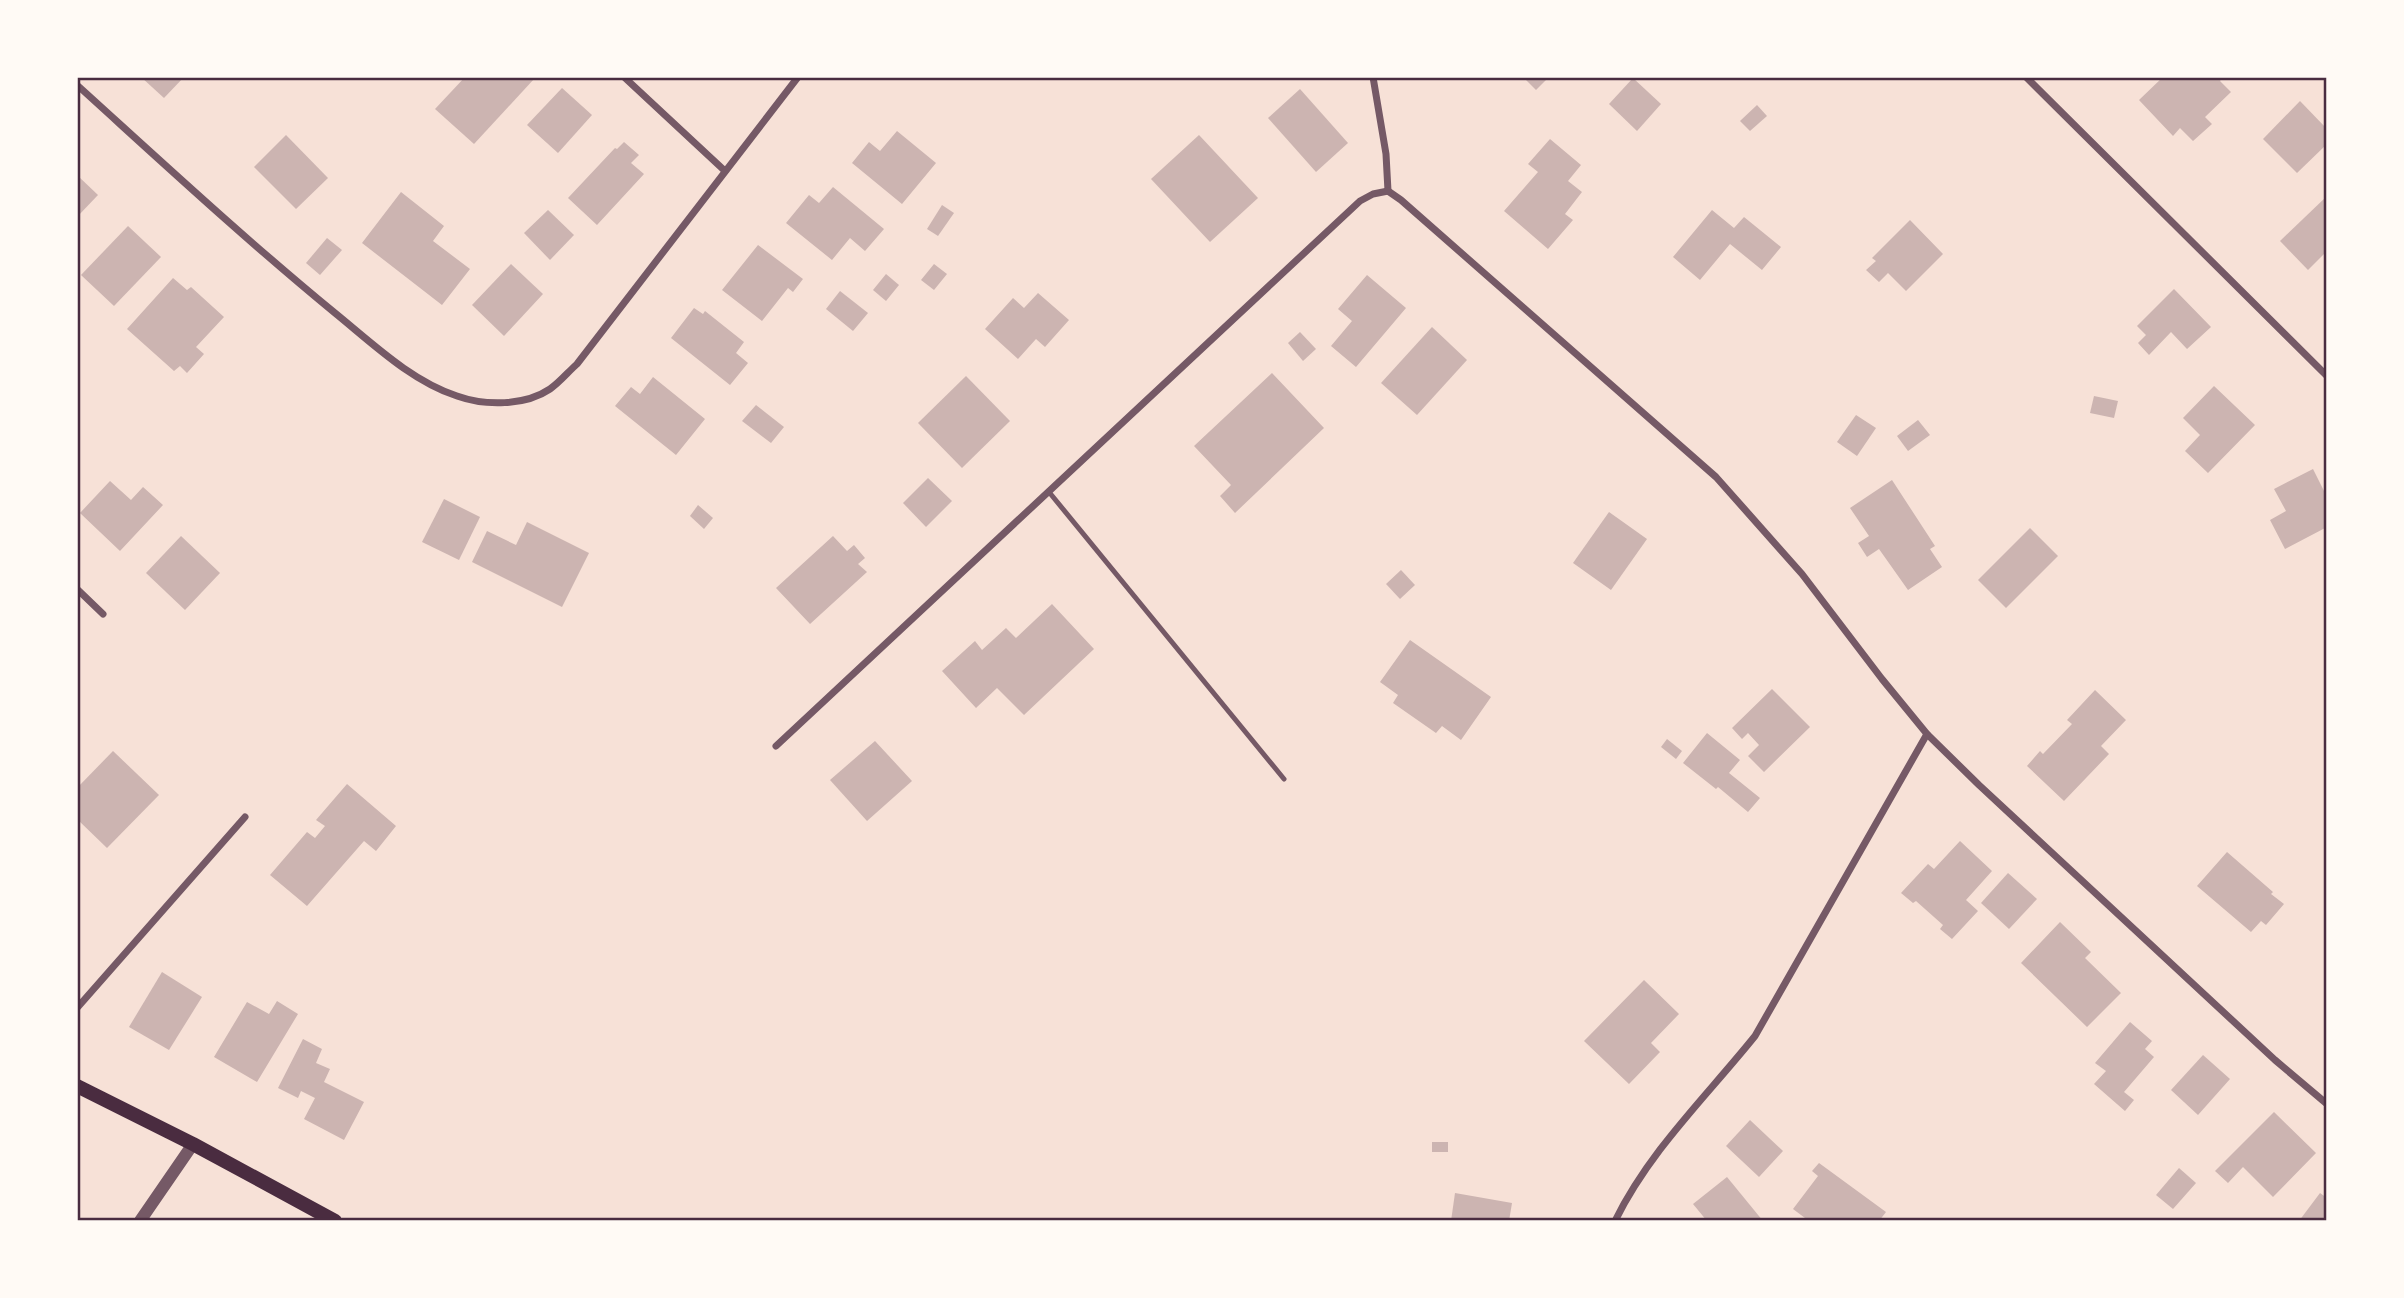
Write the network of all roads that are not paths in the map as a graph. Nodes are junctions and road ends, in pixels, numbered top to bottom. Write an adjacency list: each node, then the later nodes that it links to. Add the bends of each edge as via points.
1 (624, 77): 6 (street)
2 (798, 77): 6 (street)
3 (1373, 77): 7 (street)
4 (2026, 77): 8 (street)
5 (77, 85): 6 (street, via 265,256 382,351 414,374 458,397 476,401 514,401 548,390 577,364)
6 (725, 171)
7 (1388, 191): 9 (street, via 1360,201); 12 (street, via 1717,477 1802,574)
8 (2327, 376)
9 (1049, 492): 13 (street); 14 (lane)
10 (77, 589): 11 (street)
11 (103, 614)
12 (1927, 734): 18 (street); 22 (street, via 1755,1036 1656,1153)
13 (776, 746)
14 (1284, 779)
15 (245, 817): 16 (street)
16 (77, 1008)
17 (77, 1086): 19 (main road)
18 (2327, 1104)
19 (193, 1144): 20 (street); 21 (main road)
20 (140, 1221)
21 (335, 1221)
22 (1615, 1221)

